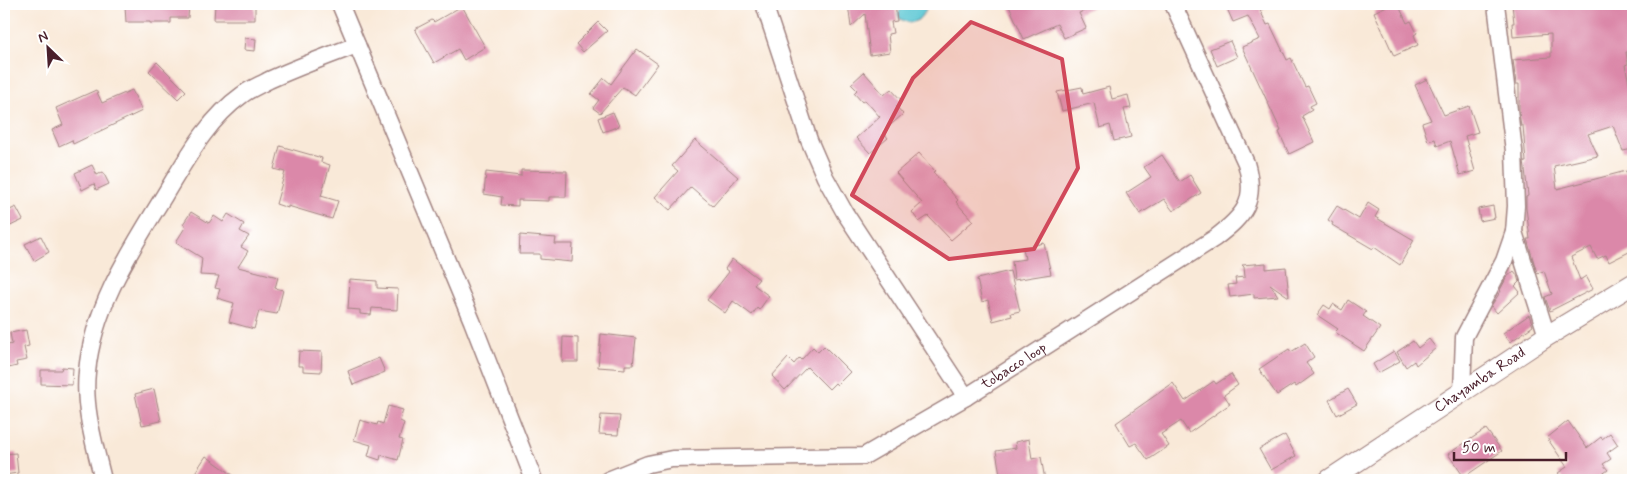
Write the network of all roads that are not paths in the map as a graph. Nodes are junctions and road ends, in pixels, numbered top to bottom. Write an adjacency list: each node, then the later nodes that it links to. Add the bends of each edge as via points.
1 (340, 4): 5 (street)
2 (764, 4): 10 (street, tobacco loop, via 824,176)
3 (1173, 4): 10 (street, tobacco loop, via 1244,157 1251,185 1247,206 1241,216 1215,238)
4 (1496, 4): 6 (street, via 1514,151)
5 (357, 46): 11 (street, via 262,84 224,109 180,169 137,240 103,307 90,347 86,392); 12 (street, via 472,321)
6 (1514, 232): 8 (street); 9 (street, via 1504,261 1464,337)
7 (1633, 284): 8 (street, Chayamba Road)
8 (1547, 336): 9 (street, Chayamba Road)
9 (1462, 392): 14 (street, Chayamba Road)
10 (966, 397): 13 (street, via 864,456 672,459 648,464)
11 (103, 480)
12 (534, 480)
13 (608, 480)
14 (1329, 480)

